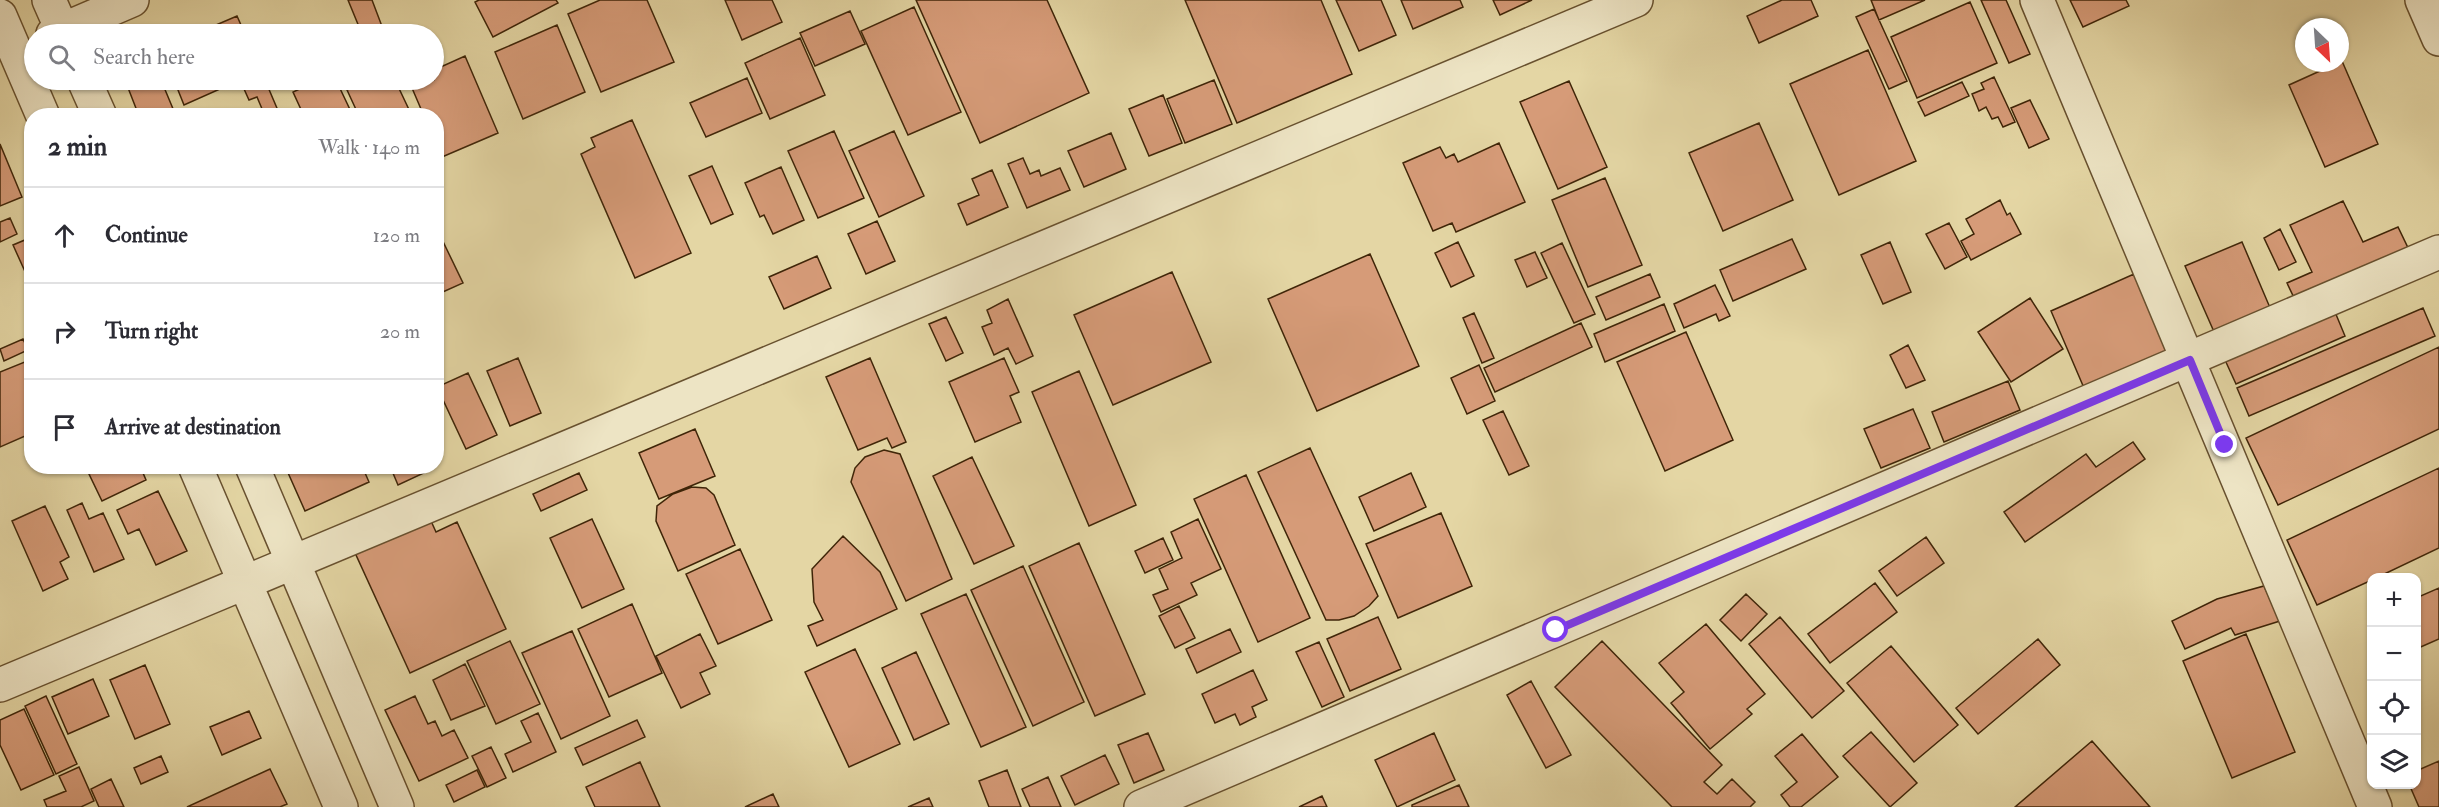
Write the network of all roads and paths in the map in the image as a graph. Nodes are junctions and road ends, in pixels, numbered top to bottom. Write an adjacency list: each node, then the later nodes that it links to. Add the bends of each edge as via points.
1 (49, 0): 7 (street)
2 (132, 0): 8 (street)
3 (1635, 0): 19 (street)
4 (2037, 0): 16 (street)
5 (2422, 0): 10 (street)
6 (0, 16): 9 (street)
7 (43, 24)
8 (77, 24)
9 (24, 32)
10 (2439, 39)
11 (41, 90): 13 (street)
12 (88, 90): 14 (street)
13 (42, 108)
14 (96, 108)
15 (2439, 252): 16 (street)
16 (2190, 360): 24 (street); 25 (street)
17 (198, 474): 20 (street)
18 (255, 474): 19 (street)
19 (293, 560): 20 (street); 23 (street)
20 (244, 581): 21 (street); 22 (street)
21 (0, 685)
22 (341, 807)
23 (397, 807)
24 (1141, 807)
25 (2375, 807)

